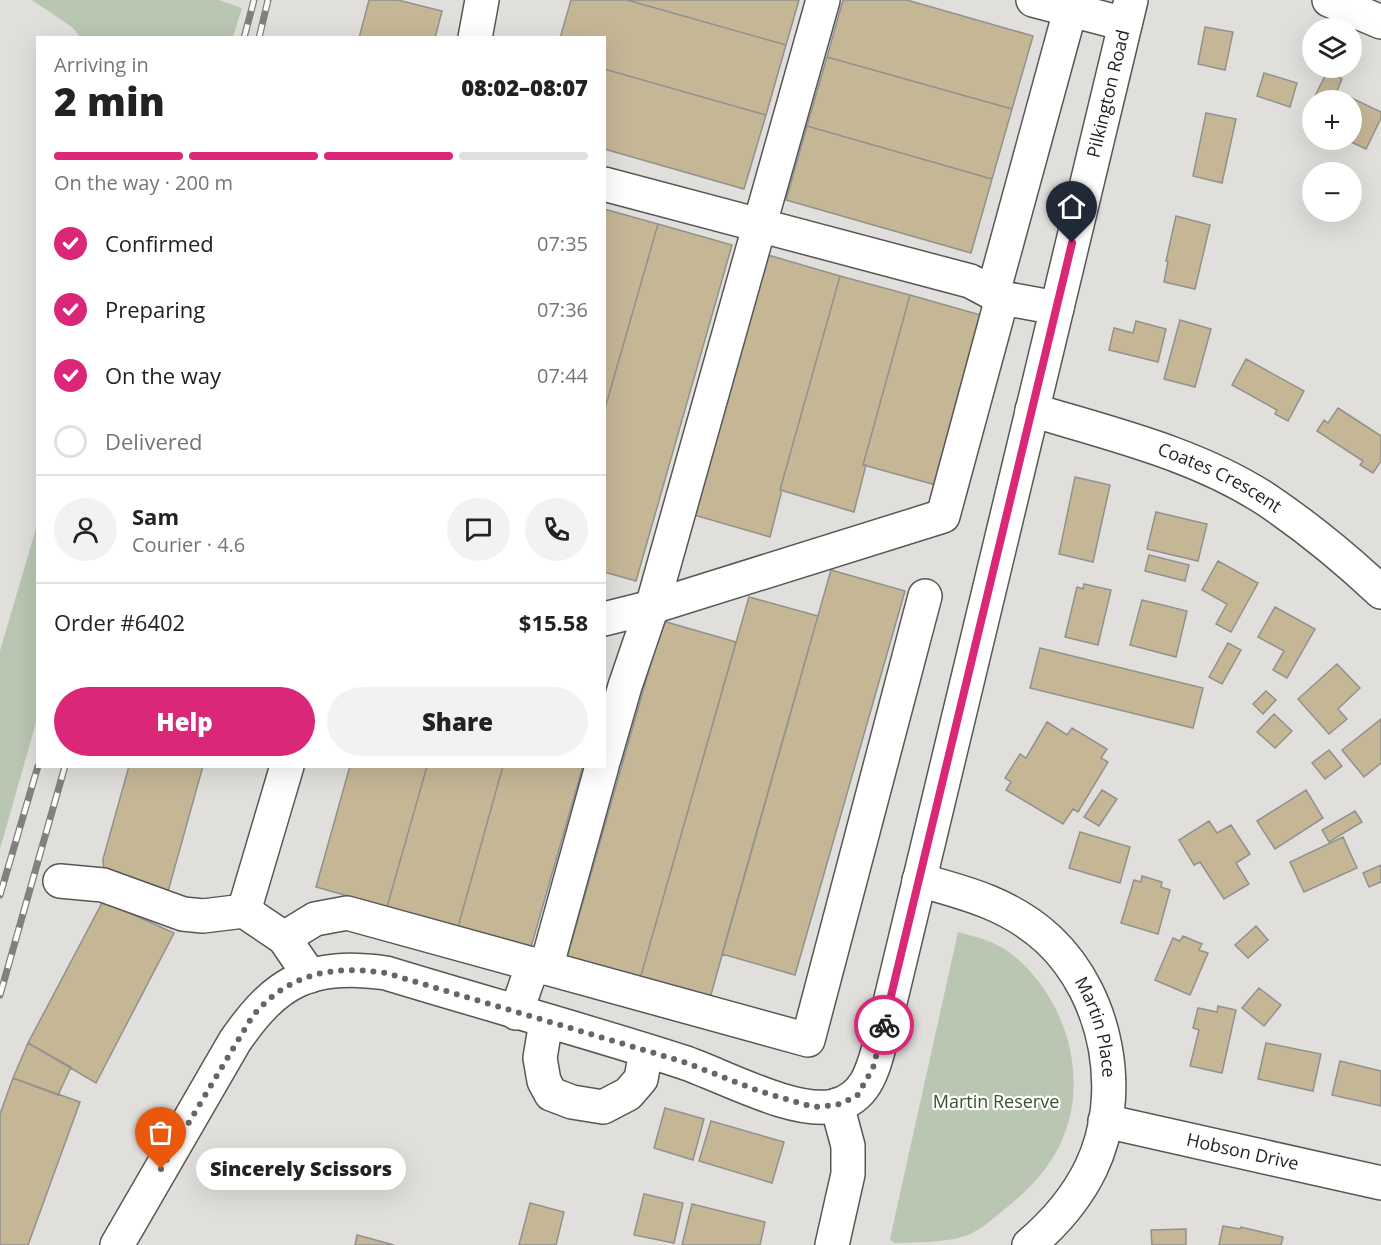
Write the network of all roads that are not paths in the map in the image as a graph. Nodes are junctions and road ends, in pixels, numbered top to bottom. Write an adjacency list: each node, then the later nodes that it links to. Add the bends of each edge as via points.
1 (482, 0): 8 (main road)
2 (824, 0): 10 (main road)
3 (1033, 0): 5 (main road)
4 (1329, 0): 7 (main road)
5 (1072, 5): 6 (main road); 11 (main road)
6 (1128, 12): 12 (main road, Pilkington Road)
7 (1381, 22)
8 (475, 36)
9 (606, 185): 10 (main road)
10 (760, 225): 11 (main road, via 970,280); 16 (main road)
11 (998, 296): 12 (main road); 16 (main road, via 943,516)
12 (1057, 309): 13 (main road, Pilkington Road)
13 (1032, 410): 14 (main road, Coates Crescent, via 1136,441 1266,499); 21 (main road, Pilkington Road)
14 (1381, 592)
15 (925, 596): 25 (main road, via 808,1040)
16 (652, 607): 17 (main road); 18 (main road)
17 (606, 618)
18 (606, 752)
19 (286, 768): 23 (main road)
20 (601, 768): 25 (main road)
21 (919, 880): 29 (main road, Pilkington Road, via 873,1068); 30 (main road, Martin Place, via 985,898 1049,940 1077,974 1096,1012 1106,1054 1109,1083)
22 (60, 881): 23 (main road, via 103,885 183,914)
23 (244, 911): 24 (main road)
24 (284, 938): 25 (main road, via 315,919 347,913); 26 (main road)
25 (540, 966): 27 (main road)
26 (310, 976): 27 (main road, via 344,970 386,973); 33 (main road, via 279,991 252,1017)
27 (531, 1017): 28 (main road); 28 (main road, via 544,1081 551,1094 572,1102 603,1107 628,1094 641,1079)
28 (646, 1051): 29 (main road, via 794,1103 813,1107)
29 (847, 1101): 32 (main road, via 864,1145 864,1178 855,1208)
30 (1105, 1121): 31 (main road, Hobson Drive); 34 (main road, Martin Place, via 1092,1166 1075,1196)
31 (1381, 1183)
32 (835, 1236)
33 (117, 1245)
34 (1029, 1245)

